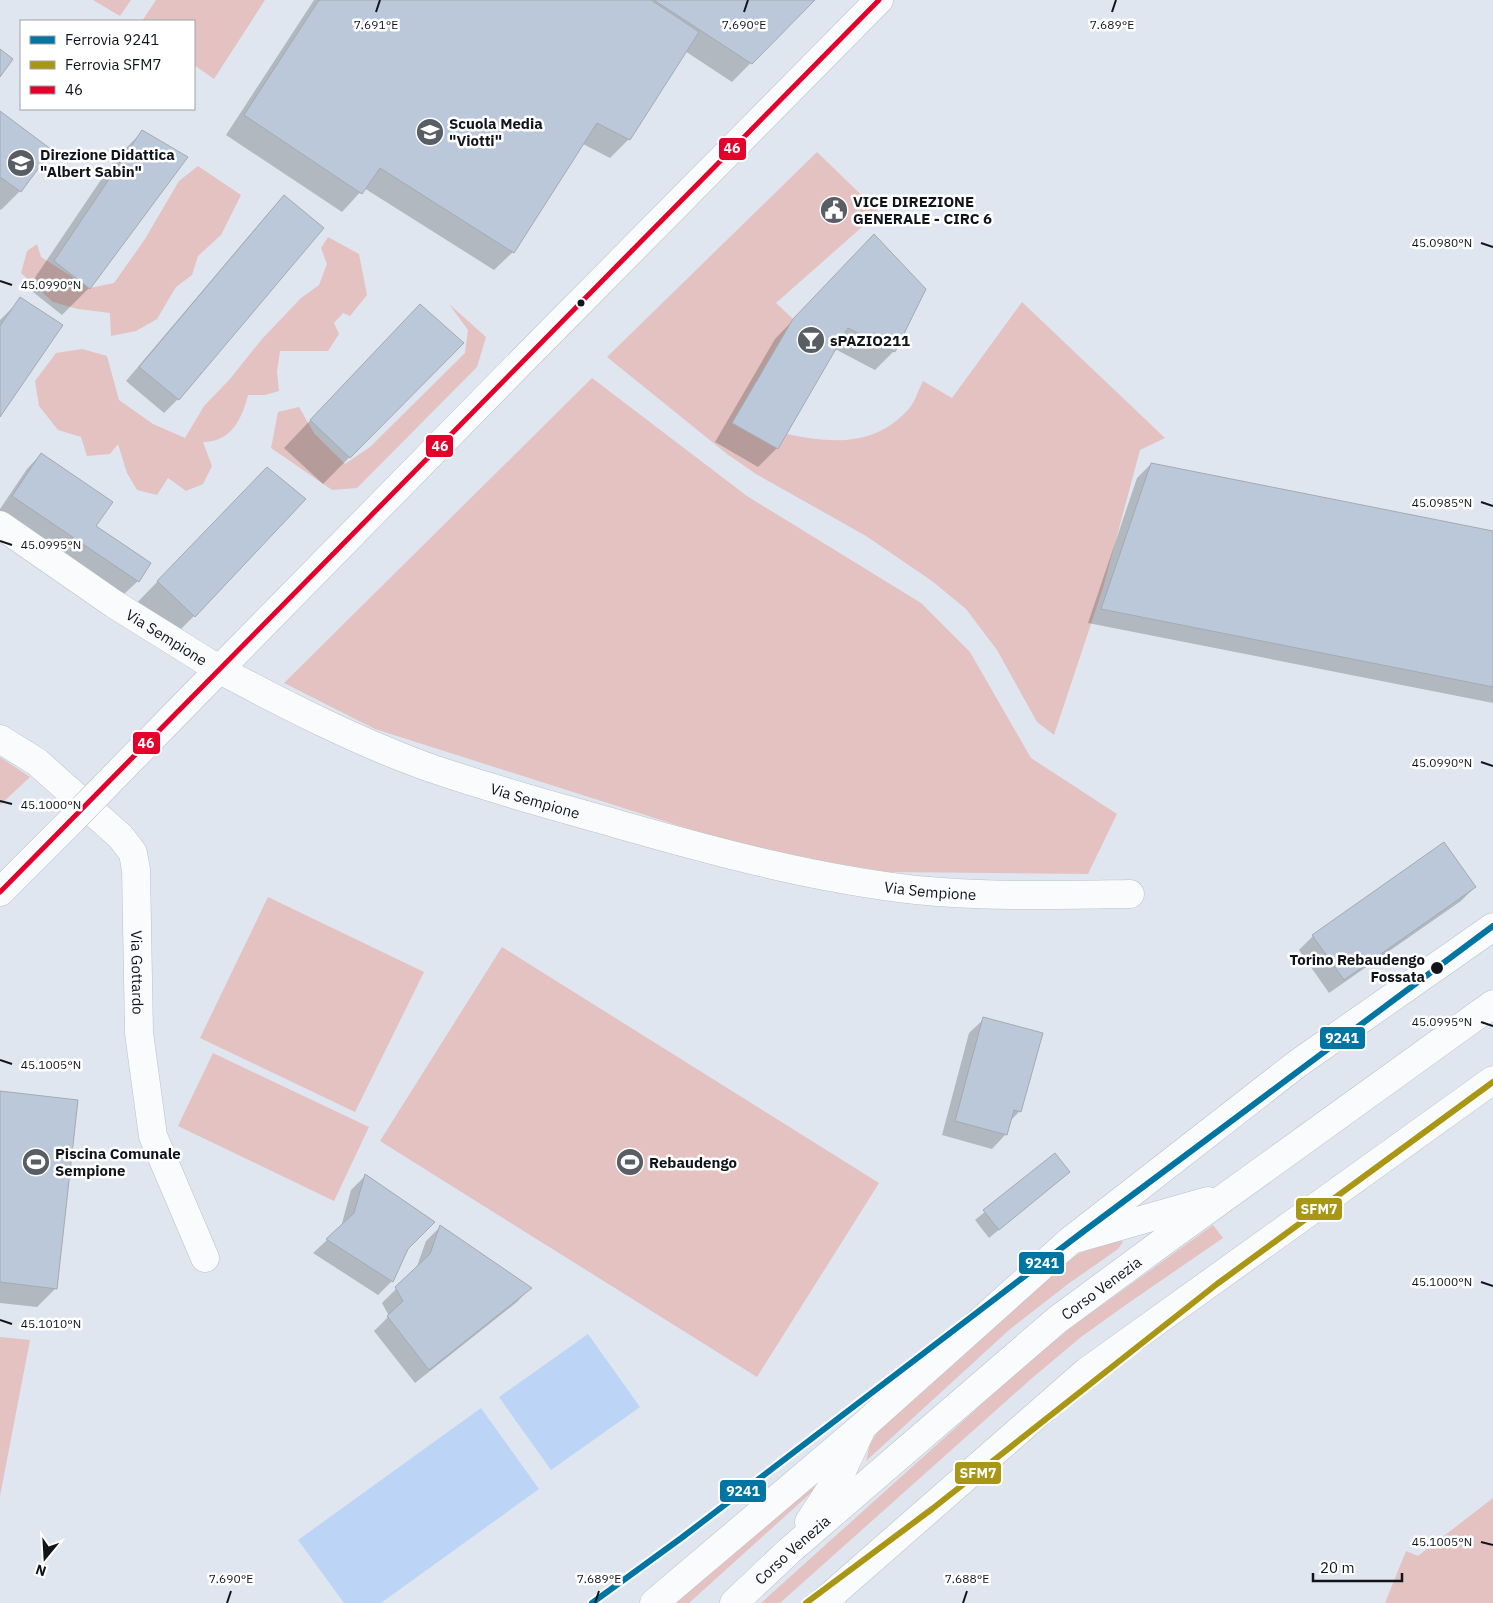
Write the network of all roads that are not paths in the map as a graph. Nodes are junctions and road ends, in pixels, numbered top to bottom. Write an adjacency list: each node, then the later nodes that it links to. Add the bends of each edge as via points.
1 (879, 0): 3 (street)
2 (0, 525): 3 (street, Via Sempione, via 114,604)
3 (220, 670): 5 (street, bridge); 6 (street, Via Sempione, via 318,721 423,765 734,856 817,875 918,890 990,895)
4 (0, 740): 12 (street, Via Gottardo, via 36,762 122,837 133,853 139,1033 153,1136)
5 (0, 892)
6 (1130, 894)
7 (1493, 927): 11 (street, via 1297,1064)
8 (1493, 1004): 10 (street, Corso Venezia)
9 (1493, 1080): 17 (street, via 1086,1372)
10 (1227, 1196): 11 (street); 14 (street, Corso Venezia, via 1057,1320)
11 (1070, 1240): 13 (street)
12 (205, 1258)
13 (863, 1426): 14 (street, via 841,1473); 15 (street)
14 (790, 1551): 16 (street, Corso Venezia)
15 (654, 1603)
16 (734, 1603)
17 (822, 1603)

